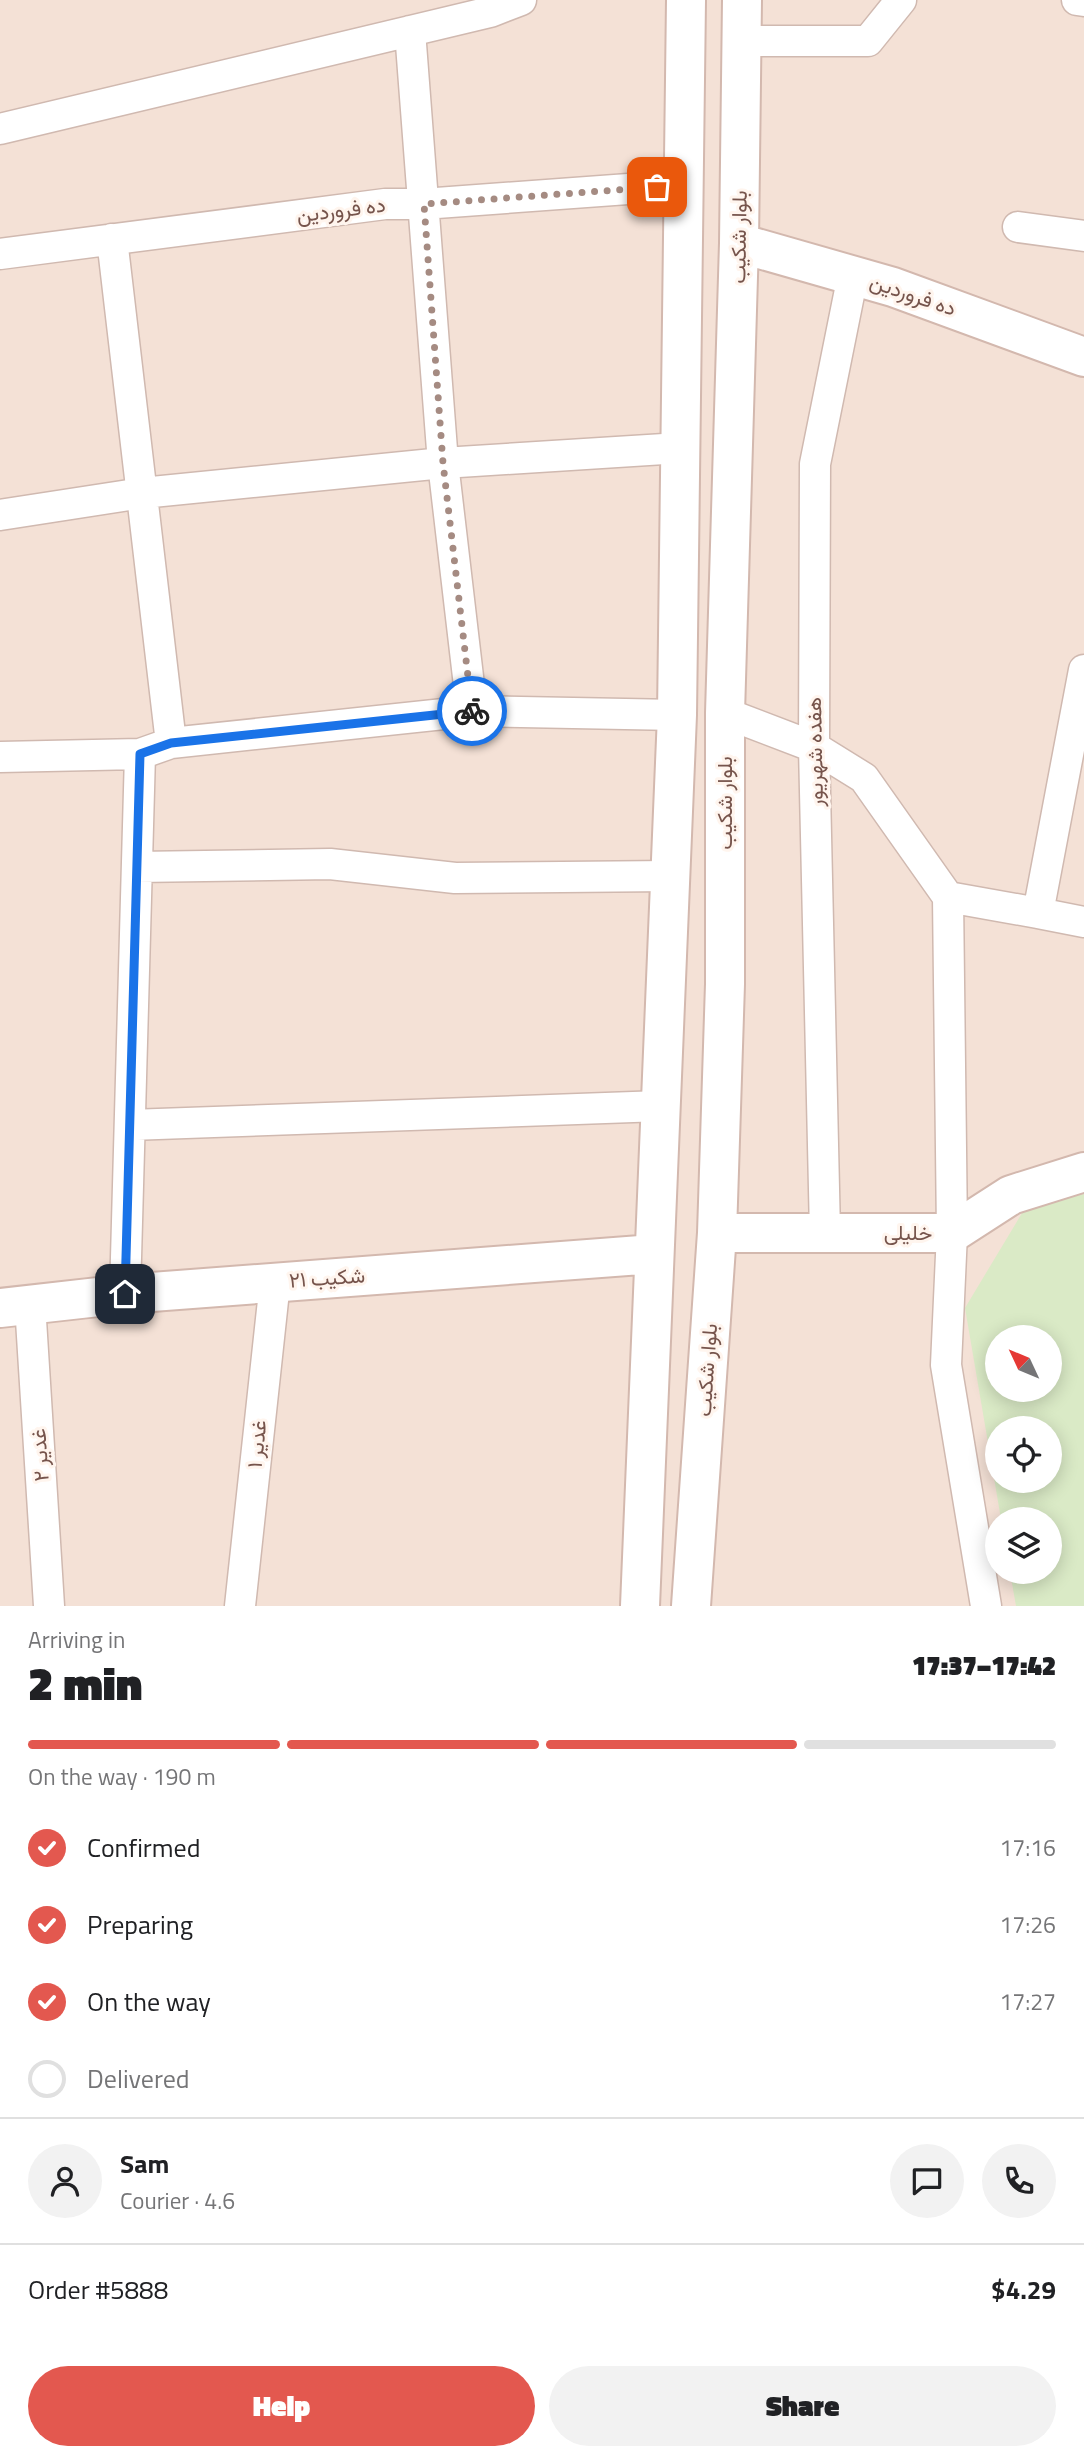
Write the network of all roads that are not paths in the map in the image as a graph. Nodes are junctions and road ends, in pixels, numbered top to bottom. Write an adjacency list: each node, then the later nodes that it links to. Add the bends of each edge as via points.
1 (521, 0): 7 (street)
2 (686, 0): 10 (street)
3 (742, 0): 8 (street, بلوار شکیب)
4 (901, 0): 8 (street, via 868,41)
5 (1077, 0): 6 (street)
6 (1084, 1)
7 (410, 31): 9 (street); 11 (street)
8 (742, 41): 15 (street, بلوار شکیب)
9 (0, 129)
10 (683, 185): 11 (street, ده فروردین); 19 (street)
11 (424, 204): 14 (street, ده فروردین, via 385,204); 20 (street)
12 (1018, 227): 13 (street)
13 (1084, 236)
14 (112, 239): 16 (street, ده فروردین); 21 (street)
15 (739, 243): 17 (street, ده فروردین); 25 (street, بلوار شکیب)
16 (0, 254)
17 (852, 275): 18 (street, ده فروردین); 28 (street, هفده شهریور, via 815,464)
18 (1084, 357)
19 (680, 448): 20 (street); 26 (street)
20 (443, 463): 21 (street); 24 (street)
21 (142, 493): 22 (street); 27 (street)
22 (0, 515)
23 (1084, 670): 34 (street)
24 (472, 711): 26 (street); 27 (street)
25 (725, 713): 28 (street); 37 (street, بلوار شکیب)
26 (677, 715): 32 (street)
27 (171, 743): 29 (street)
28 (814, 747): 33 (street, via 864,778); 42 (street, هفده شهریور)
29 (140, 754): 30 (street); 31 (street)
30 (0, 757)
31 (137, 867): 32 (street, via 330,863 455,878); 39 (street)
32 (670, 876): 36 (street)
33 (948, 897): 34 (street); 43 (street)
34 (1038, 913): 35 (street)
35 (1084, 922)
36 (666, 979): 37 (street); 38 (street)
37 (725, 984): 41 (street, بلوار شکیب)
38 (661, 1106): 39 (street); 44 (street)
39 (130, 1125): 46 (street)
40 (1084, 1172): 43 (street, خلیلی, via 1011,1195)
41 (717, 1233): 42 (street, خلیلی); 51 (street, بلوار شکیب)
42 (825, 1233): 43 (street, خلیلی)
43 (952, 1233): 52 (street, via 946,1365)
44 (654, 1254): 45 (street, شکیب ۲۱); 50 (street)
45 (275, 1282): 46 (street, شکیب ۲۱); 49 (street, غدیر ۱)
46 (125, 1294): 47 (street, شکیب ۲۱)
47 (15, 1306): 48 (street, غدیر ۲)
48 (49, 1606)
49 (240, 1606)
50 (640, 1606)
51 (691, 1606)
52 (986, 1606)

